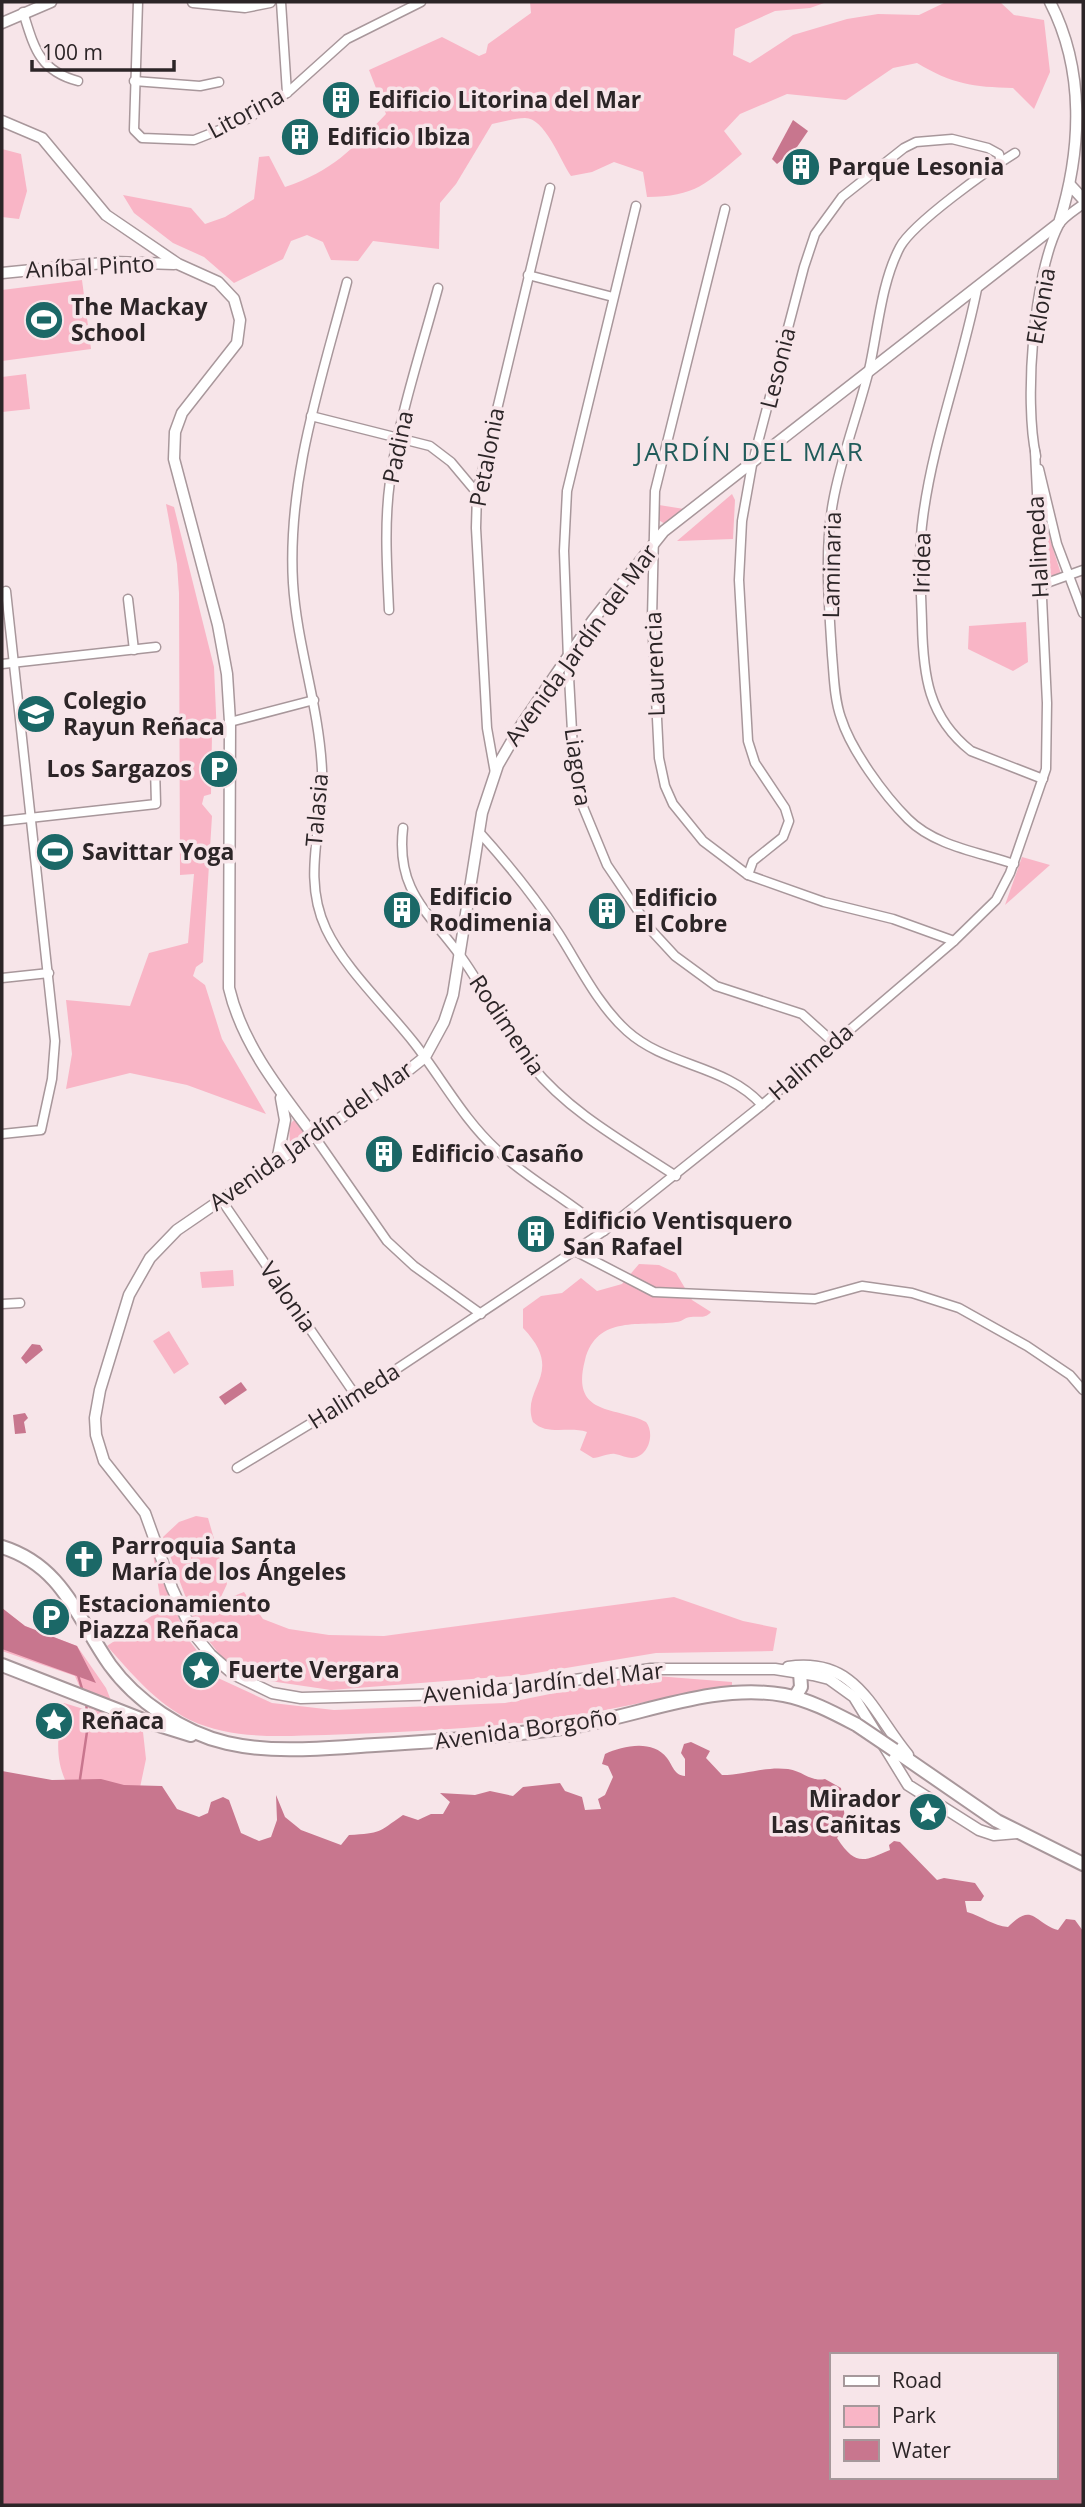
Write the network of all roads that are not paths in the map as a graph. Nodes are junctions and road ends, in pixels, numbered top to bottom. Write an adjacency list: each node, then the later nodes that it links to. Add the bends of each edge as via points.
1 (51, 2): 8 (street)
2 (138, 2): 11 (street, Litorina)
3 (193, 2): 4 (street, via 245,7)
4 (270, 2)
5 (281, 2): 13 (street)
6 (421, 2): 13 (street, Litorina, via 347,39)
7 (1051, 2): 17 (street, Eklonia, via 1071,43 1080,77 1081,135)
8 (23, 12): 9 (street); 10 (street, via 46,65)
9 (2, 23)
10 (78, 81)
11 (134, 81): 12 (street, via 200,86); 13 (street, Litorina, via 132,125 142,138 204,137)
12 (219, 82)
13 (287, 93)
14 (2, 121): 24 (street, via 43,138 106,215)
15 (1015, 153): 16 (street, Laminaria)
16 (1001, 162): 31 (street, Laminaria, via 901,245); 35 (street, Lesonia, via 999,154 988,148 952,139 925,139 904,148 833,206 804,267)
17 (1071, 186): 19 (street); 23 (street, Eklonia)
18 (550, 188): 26 (street, Petalonia)
19 (1083, 199)
20 (1083, 205): 23 (street, Avenida Jardín del Mar)
21 (636, 206): 30 (street, Liagora)
22 (725, 209): 37 (street, Laurencia, via 655,491)
23 (1059, 223): 29 (street, Avenida Jardín del Mar); 34 (street, Eklonia, via 1042,284 1033,346)
24 (178, 264): 25 (street, Aníbal Pinto, via 113,262); 51 (street, via 224,287 237,305 240,320 233,350 182,413 173,450 224,652)
25 (2, 273)
26 (528, 275): 30 (street); 36 (street, Petalonia)
27 (347, 282): 32 (street, Talasia)
28 (439, 288): 33 (street, Padina)
29 (977, 289): 31 (street, Avenida Jardín del Mar); 54 (street, Iridea, via 923,519 924,676 940,719 962,744)
30 (613, 298): 47 (street, Liagora, via 568,491 564,551)
31 (868, 373): 35 (street, Avenida Jardín del Mar); 59 (street, Laminaria, via 833,504 828,553 835,696 841,719 876,778 917,827 936,839)
32 (312, 416): 33 (street); 50 (street, Talasia, via 297,481 292,561 299,631)
33 (399, 436): 36 (street, via 441,453); 43 (street, Padina, via 387,506)
34 (1035, 451): 39 (street, Eklonia); 40 (street, Halimeda)
35 (752, 465): 37 (street, Avenida Jardín del Mar); 60 (street, Lesonia, via 740,547 746,729 755,763 789,821 783,836 755,859)
36 (477, 493): 53 (street, Petalonia, via 487,728)
37 (652, 543): 47 (street, Avenida Jardín del Mar); 60 (street, Laurencia, via 663,777 673,804 696,833)
38 (1083, 570): 39 (street)
39 (1068, 576): 40 (street); 44 (street, Eklonia)
40 (1041, 585): 54 (street, Halimeda, via 1047,703)
41 (6, 591): 48 (street)
42 (128, 599): 46 (street)
43 (389, 610)
44 (1083, 613)
45 (156, 647): 46 (street)
46 (134, 650): 48 (street)
47 (568, 659): 53 (street, Avenida Jardín del Mar, via 506,748); 65 (street, Liagora, via 574,767 586,819 607,865 651,930 703,978 745,997 794,1009)
48 (14, 663): 49 (street); 55 (street)
49 (2, 664)
50 (314, 700): 51 (street); 66 (street, Talasia, via 322,778 312,867 318,908 333,942)
51 (230, 722): 67 (street, via 229,988 242,1029)
52 (155, 767): 55 (street, via 156,804)
53 (495, 773): 58 (street, Avenida Jardín del Mar)
54 (1043, 779): 59 (street, Halimeda)
55 (32, 818): 56 (street); 63 (street)
56 (2, 821)
57 (403, 828): 62 (street, Rodimenia, via 402,863 412,894)
58 (480, 832): 62 (street, Avenida Jardín del Mar); 68 (street, via 626,1029 653,1049 735,1081)
59 (1014, 864): 61 (street, Halimeda, via 996,900)
60 (748, 875): 61 (street, Laurencia)
61 (954, 941): 65 (street, Halimeda)
62 (459, 955): 66 (street, Avenida Jardín del Mar, via 449,1009); 72 (street, Rodimenia, via 506,1031 547,1082 598,1125)
63 (49, 973): 64 (street); 69 (street, via 54,1060 41,1130)
64 (2, 978)
65 (833, 1042): 68 (street, Halimeda)
66 (425, 1057): 70 (street, Avenida Jardín del Mar); 74 (street, Talasia, via 498,1151)
67 (279, 1090): 70 (street); 71 (street, via 285,1120)
68 (762, 1105): 72 (street, Halimeda)
69 (2, 1134)
70 (314, 1136): 71 (street, Avenida Jardín del Mar); 78 (street, via 387,1241)
71 (276, 1161): 73 (street, Avenida Jardín del Mar)
72 (676, 1176): 74 (street, Halimeda)
73 (220, 1198): 80 (street, Valonia); 84 (street, Avenida Jardín del Mar, via 167,1238 140,1273 100,1390 95,1426 104,1461 150,1524 186,1621 222,1665 259,1688 315,1699 501,1692 635,1670)
74 (604, 1231): 75 (street, Halimeda)
75 (575, 1251): 78 (street, Halimeda); 79 (street, via 654,1292 815,1299 862,1286 912,1293 959,1308 1016,1340 1070,1375)
76 (20, 1303): 77 (street)
77 (2, 1304)
78 (481, 1314): 80 (street, Halimeda)
79 (1083, 1391)
80 (356, 1396): 81 (street, Halimeda)
81 (237, 1468)
82 (2, 1547): 86 (main road, Avenida Borgoño, via 23,1556 60,1586)
83 (2, 1665): 88 (main road)
84 (775, 1669): 85 (street, Avenida Jardín del Mar); 90 (street, Avenida Jardín del Mar, via 817,1667 855,1684)
85 (800, 1672): 87 (main road, via 800,1687); 91 (street, Avenida Jardín del Mar, via 829,1679 854,1697 900,1777 916,1791 986,1833)
86 (131, 1689): 88 (main road, via 122,1701); 89 (main road, Avenida Borgoño, via 173,1720)
87 (794, 1697): 89 (main road, Avenida Borgoño, via 719,1695 596,1722 479,1739 320,1749); 90 (main road, Avenida Borgoño, bridge, via 858,1725)
88 (106, 1704): 89 (main road, via 162,1727)
89 (226, 1743)
90 (919, 1769): 91 (main road, Avenida Borgoño)
91 (1017, 1832): 92 (main road, Avenida Borgoño)
92 (1083, 1864)

